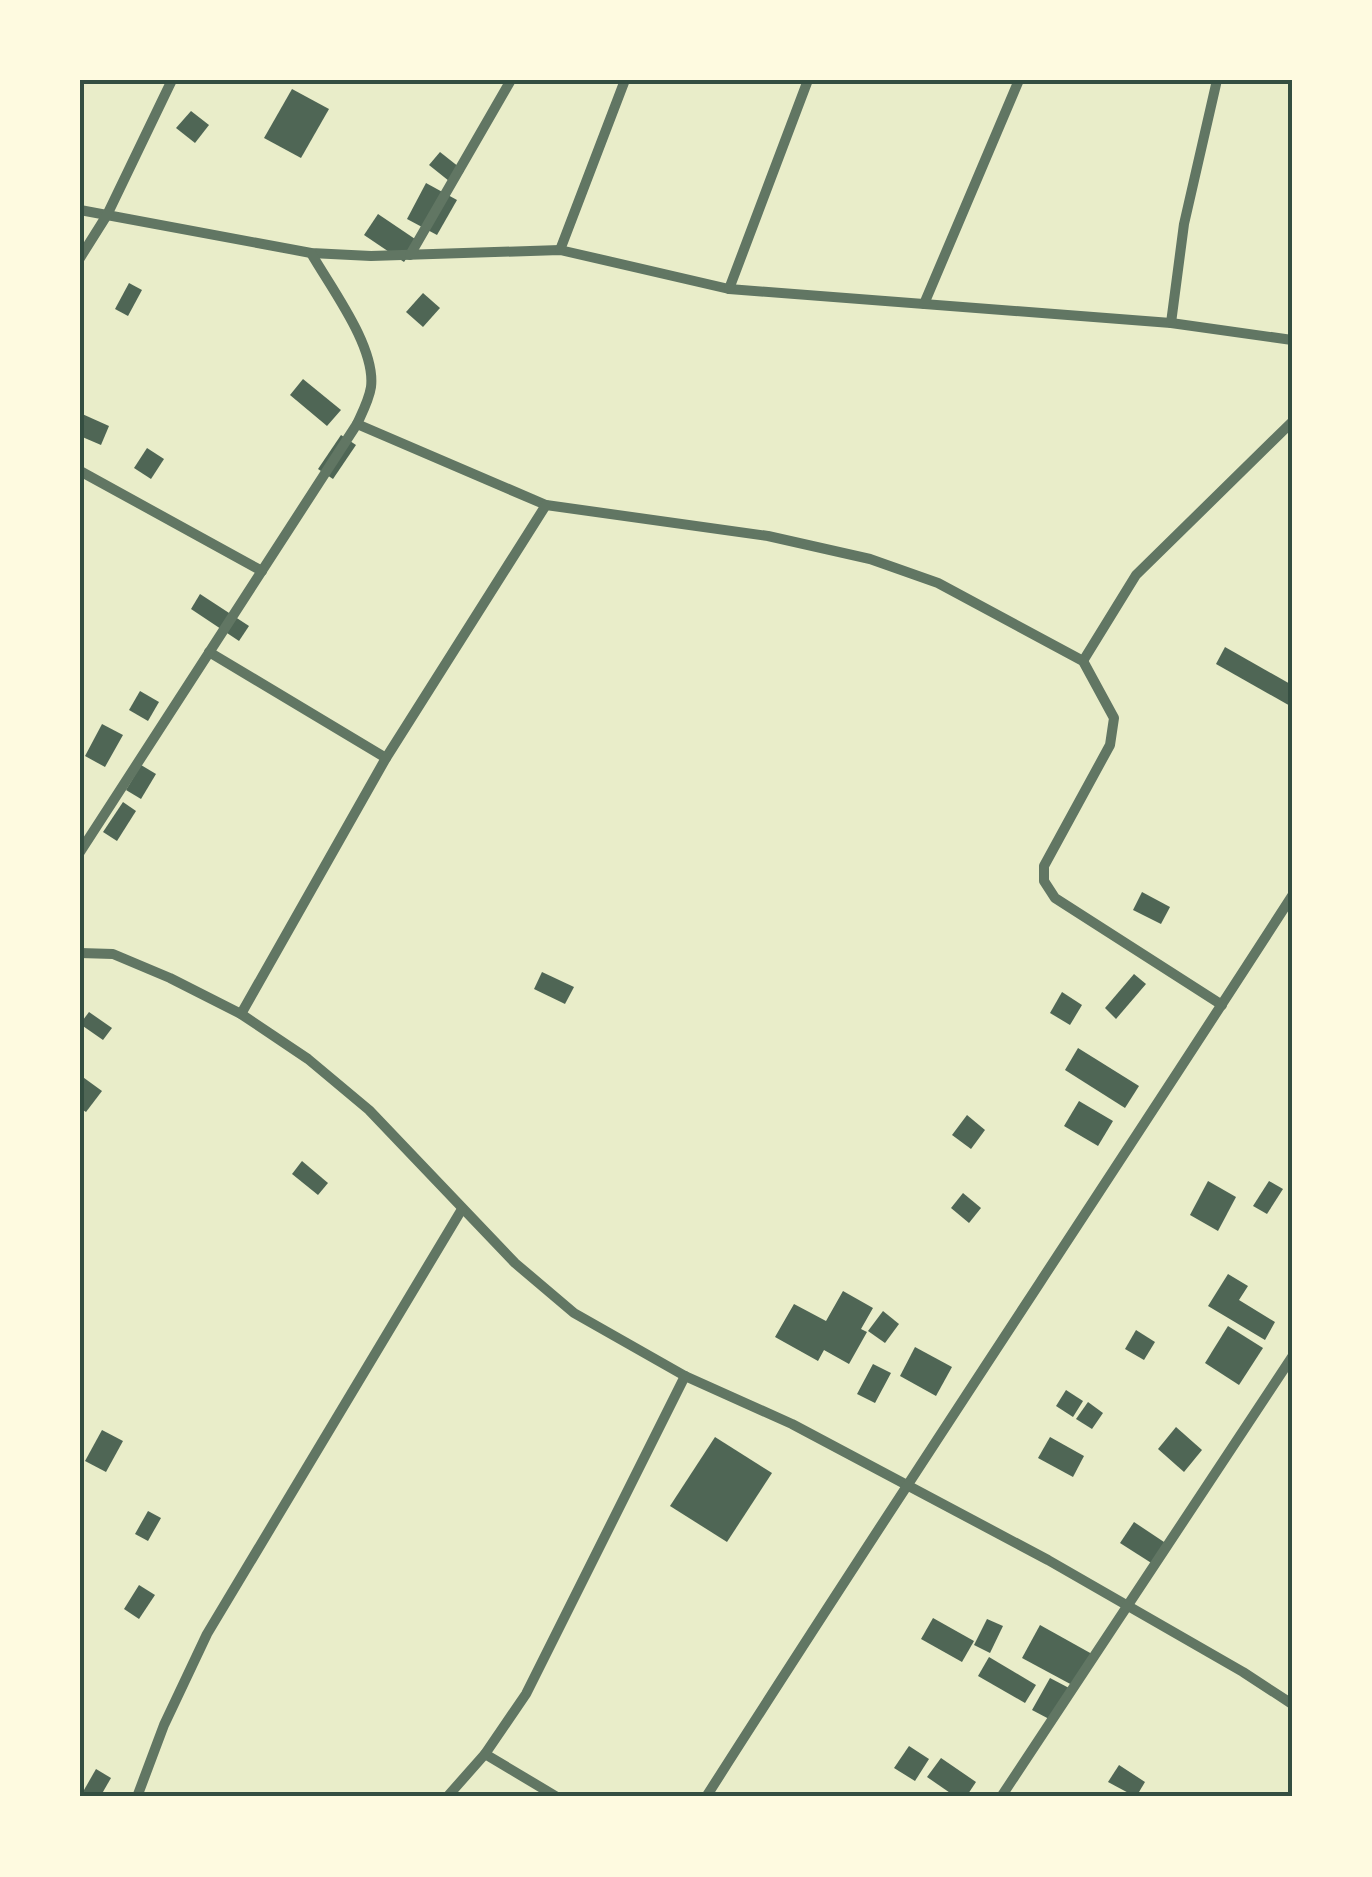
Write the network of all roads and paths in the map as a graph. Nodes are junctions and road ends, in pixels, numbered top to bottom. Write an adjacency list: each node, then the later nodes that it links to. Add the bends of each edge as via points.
1 (172, 80): 8 (street)
2 (510, 80): 11 (street)
3 (625, 80): 9 (street)
4 (808, 80): 13 (street)
5 (1018, 80): 14 (street)
6 (1217, 80): 15 (street, via 1184,224)
7 (80, 210): 8 (street)
8 (107, 214): 10 (street); 12 (street)
9 (560, 250): 11 (street); 13 (street)
10 (311, 253): 11 (street); 18 (street, via 371,368 371,390)
11 (410, 255)
12 (80, 258)
13 (729, 289): 14 (street)
14 (924, 304): 15 (street)
15 (1171, 323): 16 (street)
16 (1292, 340)
17 (1292, 422): 23 (street, via 1136,575)
18 (357, 424): 20 (street); 21 (street)
19 (80, 471): 21 (street)
20 (546, 504): 23 (street, via 768,536 870,560 938,583); 24 (street)
21 (262, 571): 22 (street)
22 (209, 652): 24 (street); 25 (street)
23 (1083, 661): 28 (street, via 1114,718 1110,746 1044,866 1044,881 1055,898)
24 (386, 758): 29 (street)
25 (80, 852)
26 (1292, 896): 28 (street)
27 (80, 953): 29 (street, via 113,954)
28 (1222, 1005): 33 (street)
29 (240, 1014): 30 (street, via 369,1110)
30 (462, 1209): 32 (street, via 574,1313); 37 (street, via 207,1634)
31 (1292, 1357): 34 (street)
32 (685, 1376): 33 (street); 36 (street, via 526,1694)
33 (905, 1484): 34 (street); 40 (street)
34 (1128, 1606): 35 (street); 41 (street)
35 (1292, 1704)
36 (484, 1754): 38 (street); 39 (street)
37 (137, 1797)
38 (447, 1797)
39 (557, 1797)
40 (706, 1797)
41 (1001, 1797)

